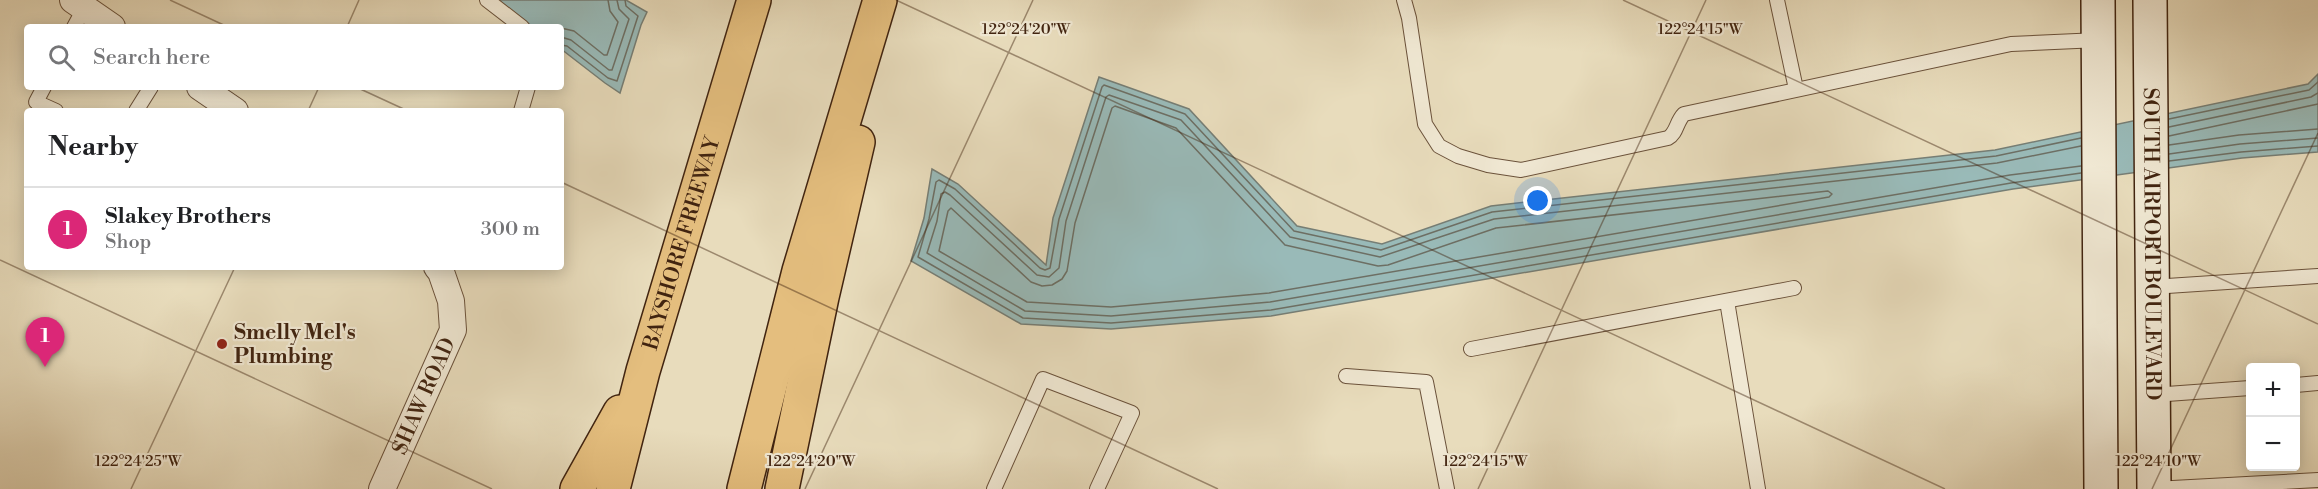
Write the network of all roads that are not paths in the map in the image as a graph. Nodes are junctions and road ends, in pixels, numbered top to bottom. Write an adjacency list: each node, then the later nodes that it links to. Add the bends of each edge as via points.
1 (488, 0): 11 (lane)
2 (754, 0): 28 (highway, BAYSHORE FREEWAY)
3 (880, 0): 38 (highway, via 799,271)
4 (893, 0): 39 (highway, via 822,297)
5 (1404, 0): 13 (lane, via 1425,124 1439,146 1488,165 1521,170 1668,138 1684,114)
6 (1777, 0): 13 (lane)
7 (2098, 0): 12 (street)
8 (2150, 0): 24 (street, SOUTH AIRPORT BOULEVARD)
9 (81, 9): 10 (street)
10 (107, 24)
11 (518, 24)
12 (2099, 40): 13 (lane, via 2012,44); 44 (street)
13 (1796, 89)
14 (42, 90): 18 (lane, via 36,102)
15 (149, 90): 19 (lane)
16 (204, 90): 20 (street)
17 (527, 90): 21 (lane)
18 (50, 108)
19 (138, 108)
20 (231, 108)
21 (522, 108)
22 (441, 270): 35 (street, SHAW ROAD, via 451,301 453,330)
23 (2318, 276): 24 (lane)
24 (2152, 286): 33 (street, SOUTH AIRPORT BOULEVARD)
25 (1794, 288): 26 (lane)
26 (1727, 301): 27 (lane); 43 (lane)
27 (1471, 350)
28 (643, 371): 36 (highway); 37 (highway, BAYSHORE FREEWAY)
29 (1346, 376): 42 (lane, via 1426,382)
30 (2318, 383): 31 (lane)
31 (2300, 385)
32 (2246, 388): 33 (lane)
33 (2153, 395): 45 (street, SOUTH AIRPORT BOULEVARD)
34 (2318, 480): 45 (lane)
35 (382, 489)
36 (577, 489)
37 (614, 489)
38 (744, 489)
39 (782, 489)
40 (994, 489): 41 (lane, via 1042,379 1132,413)
41 (1097, 489)
42 (1447, 489)
43 (1758, 489)
44 (2102, 489)
45 (2154, 489)

